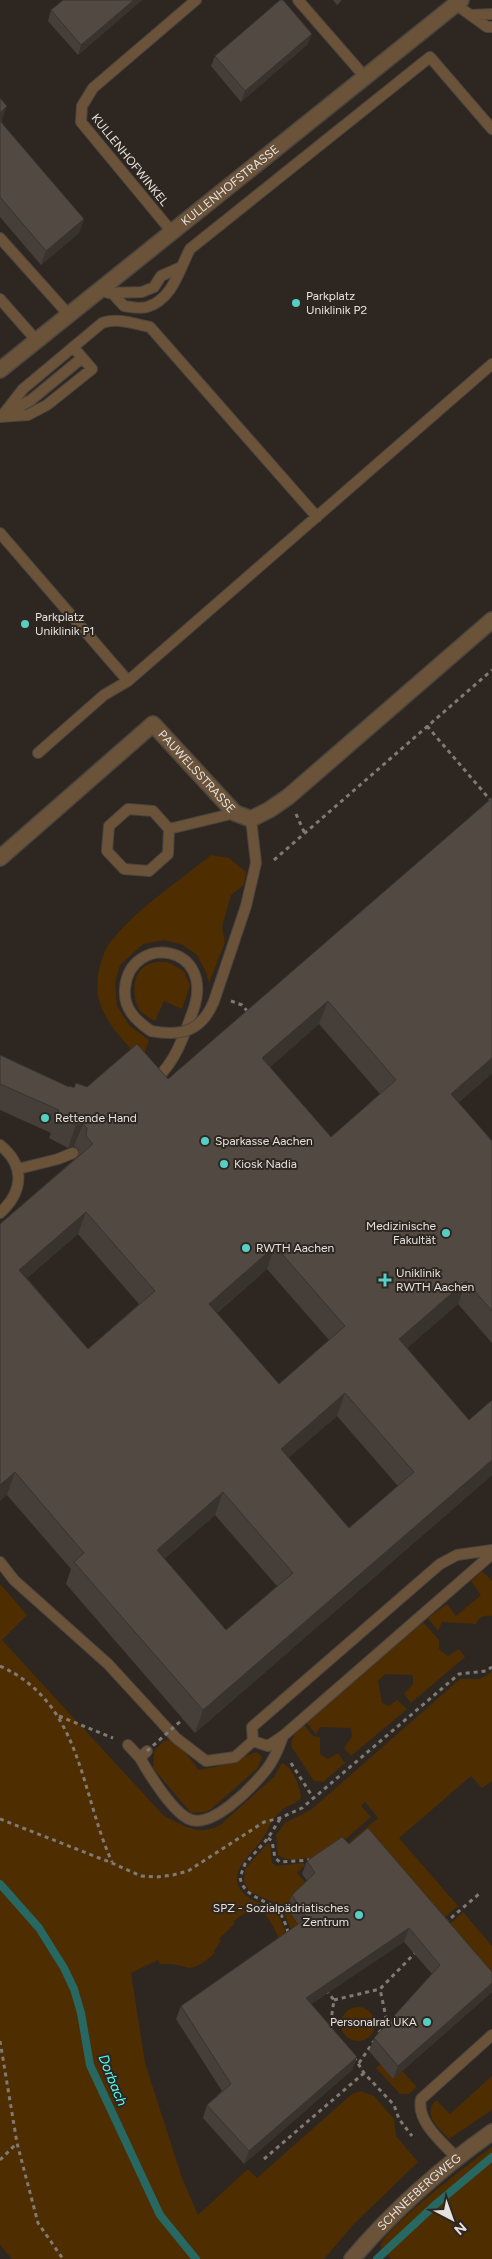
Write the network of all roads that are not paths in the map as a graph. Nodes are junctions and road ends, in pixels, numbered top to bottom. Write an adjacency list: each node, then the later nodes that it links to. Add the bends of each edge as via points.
1 (196, 0): 9 (lane, KULLENHOFWINKEL, via 93,88 82,106 81,122)
2 (298, 0): 7 (lane)
3 (458, 2): 5 (lane); 7 (street, KULLENHOFSTRASSE)
4 (492, 14): 5 (lane)
5 (471, 16): 6 (lane)
6 (492, 27)
7 (365, 77): 9 (street, KULLENHOFSTRASSE)
8 (492, 129): 11 (lane, via 430,57 190,249)
9 (172, 232): 13 (street, KULLENHOFSTRASSE)
10 (0, 238): 15 (lane)
11 (181, 267): 12 (lane, via 161,276 154,287 142,292); 12 (lane, via 164,298 146,308 124,306)
12 (112, 293): 13 (lane)
13 (92, 296): 15 (street, KULLENHOFSTRASSE)
14 (0, 299): 16 (lane)
15 (69, 315): 16 (street, KULLENHOFSTRASSE)
16 (37, 341): 20 (street, KULLENHOFSTRASSE)
17 (73, 347): 18 (lane); 21 (lane, via 23,389); 22 (lane, via 109,320 150,327)
18 (82, 358): 21 (lane, via 31,400); 21 (lane, via 92,368 47,405 28,416)
19 (492, 364): 22 (lane)
20 (0, 370)
21 (1, 416)
22 (317, 517): 25 (lane)
23 (0, 533): 25 (lane)
24 (492, 620): 28 (street, PAUWELSSTRASSE, via 288,797)
25 (128, 681): 26 (lane, via 104,695)
26 (38, 752)
27 (235, 814): 28 (street, PAUWELSSTRASSE); 29 (lane); 30 (street, PAUWELSSTRASSE, via 154,724)
28 (251, 818): 31 (lane, bridge, via 256,863 246,906 214,1000 204,1019 188,1030 175,1034 151,1031 132,1015 124,1001 129,970 153,954 168,952 190,964 197,977 196,1003 178,1050)
29 (169, 830): 29 (lane, via 153,811 128,810 109,826 107,851 124,870 149,871 168,854)
30 (0, 858)
31 (157, 1078)
32 (0, 1146): 34 (lane, via 10,1154)
33 (73, 1153): 34 (lane)
34 (18, 1169): 35 (lane, via 18,1188 11,1203)
35 (0, 1213)
36 (492, 1550): 40 (lane, via 457,1555 440,1564 252,1727)
37 (492, 1554): 39 (lane)
38 (0, 1562): 40 (lane, via 14,1580 108,1664 176,1738 206,1761 235,1757)
39 (283, 1736): 40 (lane, via 268,1746); 41 (lane, via 279,1750 267,1769 215,1817 198,1822 186,1818 179,1811 152,1780 144,1755)
40 (253, 1741)
41 (128, 1745)
42 (492, 2035): 44 (lane, via 421,2099 419,2106 424,2119)
43 (492, 2132): 44 (street, SCHNEEBERGWEG)
44 (457, 2158): 45 (street, SCHNEEBERGWEG)
45 (352, 2259)

